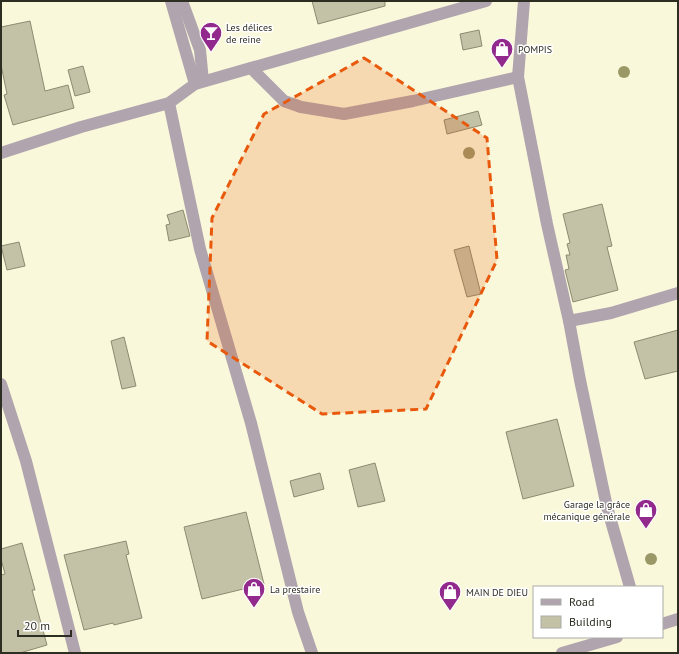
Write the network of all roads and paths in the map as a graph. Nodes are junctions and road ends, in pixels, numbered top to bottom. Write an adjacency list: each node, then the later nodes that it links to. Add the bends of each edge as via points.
1 (171, 1): 7 (street)
2 (182, 1): 7 (street, via 200,50)
3 (486, 1): 5 (street)
4 (524, 1): 6 (street)
5 (251, 68): 6 (street, via 284,101 301,108 344,114 413,101); 7 (street)
6 (518, 76): 11 (street)
7 (199, 82): 8 (street)
8 (169, 103): 9 (street, via 81,127); 18 (street, via 200,249 250,423 298,612)
9 (1, 153)
10 (678, 293): 11 (street, via 611,313)
11 (569, 321): 13 (street, via 607,506)
12 (1, 384): 17 (street, via 26,461)
13 (630, 586)
14 (678, 619): 15 (street)
15 (663, 624)
16 (614, 638): 19 (street)
17 (75, 653)
18 (312, 653)
19 (562, 653)

